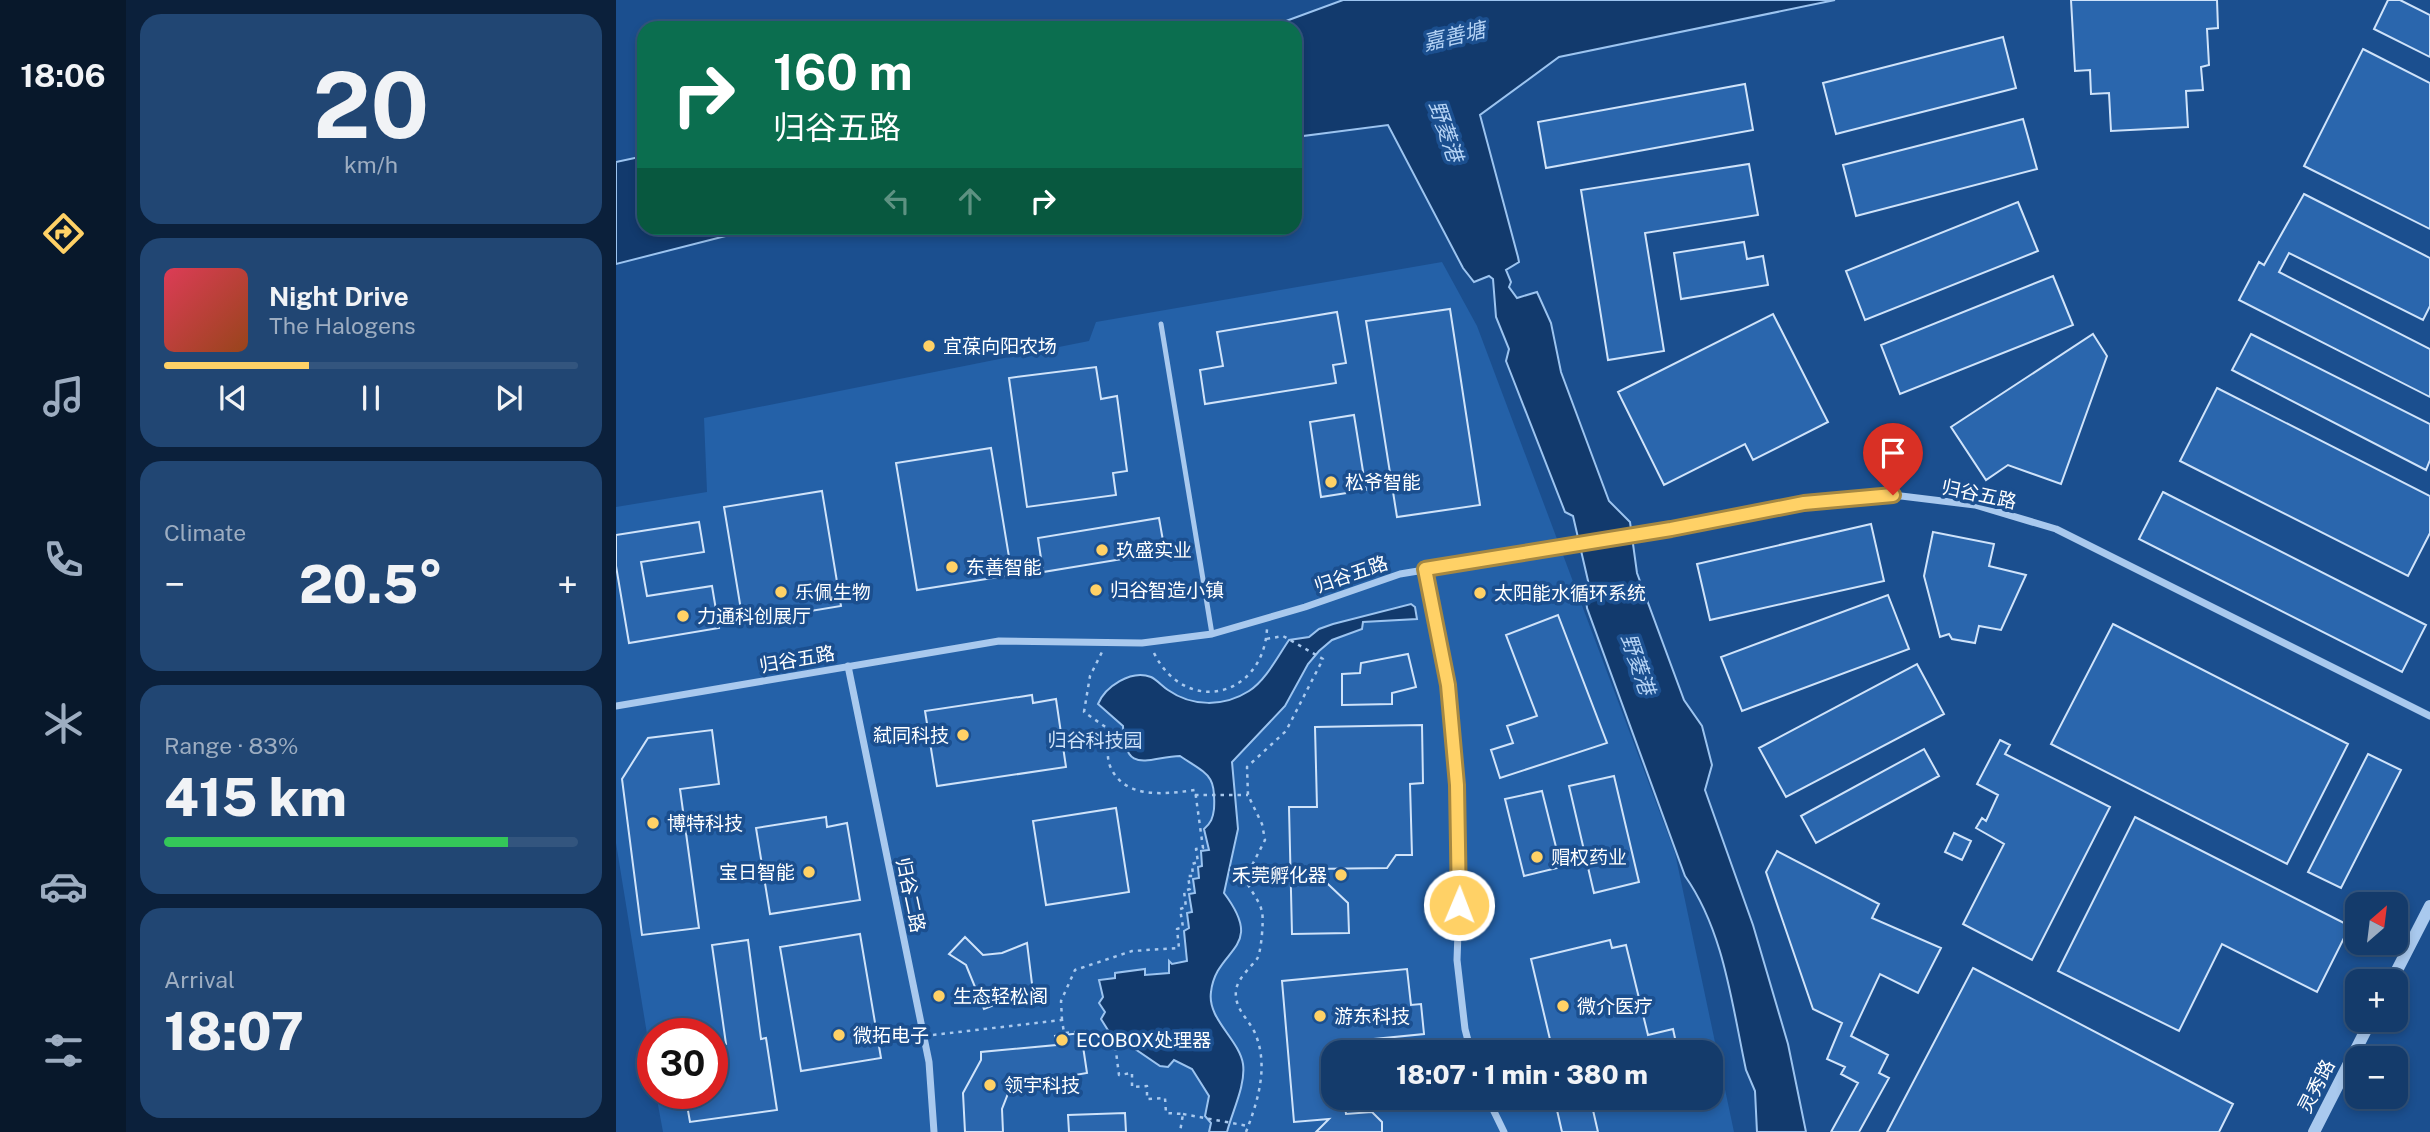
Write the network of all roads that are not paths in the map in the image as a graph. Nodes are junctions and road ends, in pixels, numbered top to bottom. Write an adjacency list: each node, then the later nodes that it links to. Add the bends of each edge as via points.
1 (1161, 324): 3 (lane)
2 (1425, 569): 3 (street, 归谷五路); 6 (street, 归谷五路, via 1804,503 1893,495 1975,505 2056,529); 10 (street, via 1448,685 1459,851 1457,960)
3 (1212, 634): 4 (street, 归谷五路, via 1142,643 999,641)
4 (848, 666): 5 (street, 归谷五路); 12 (street, 归谷二路, via 929,1062)
5 (616, 706)
6 (2430, 716)
7 (2430, 906): 8 (street)
8 (2398, 969)
9 (2365, 1032): 14 (street, 灵秀路)
10 (1468, 1040)
11 (1493, 1110): 13 (street)
12 (934, 1132)
13 (1504, 1132)
14 (2314, 1132)

